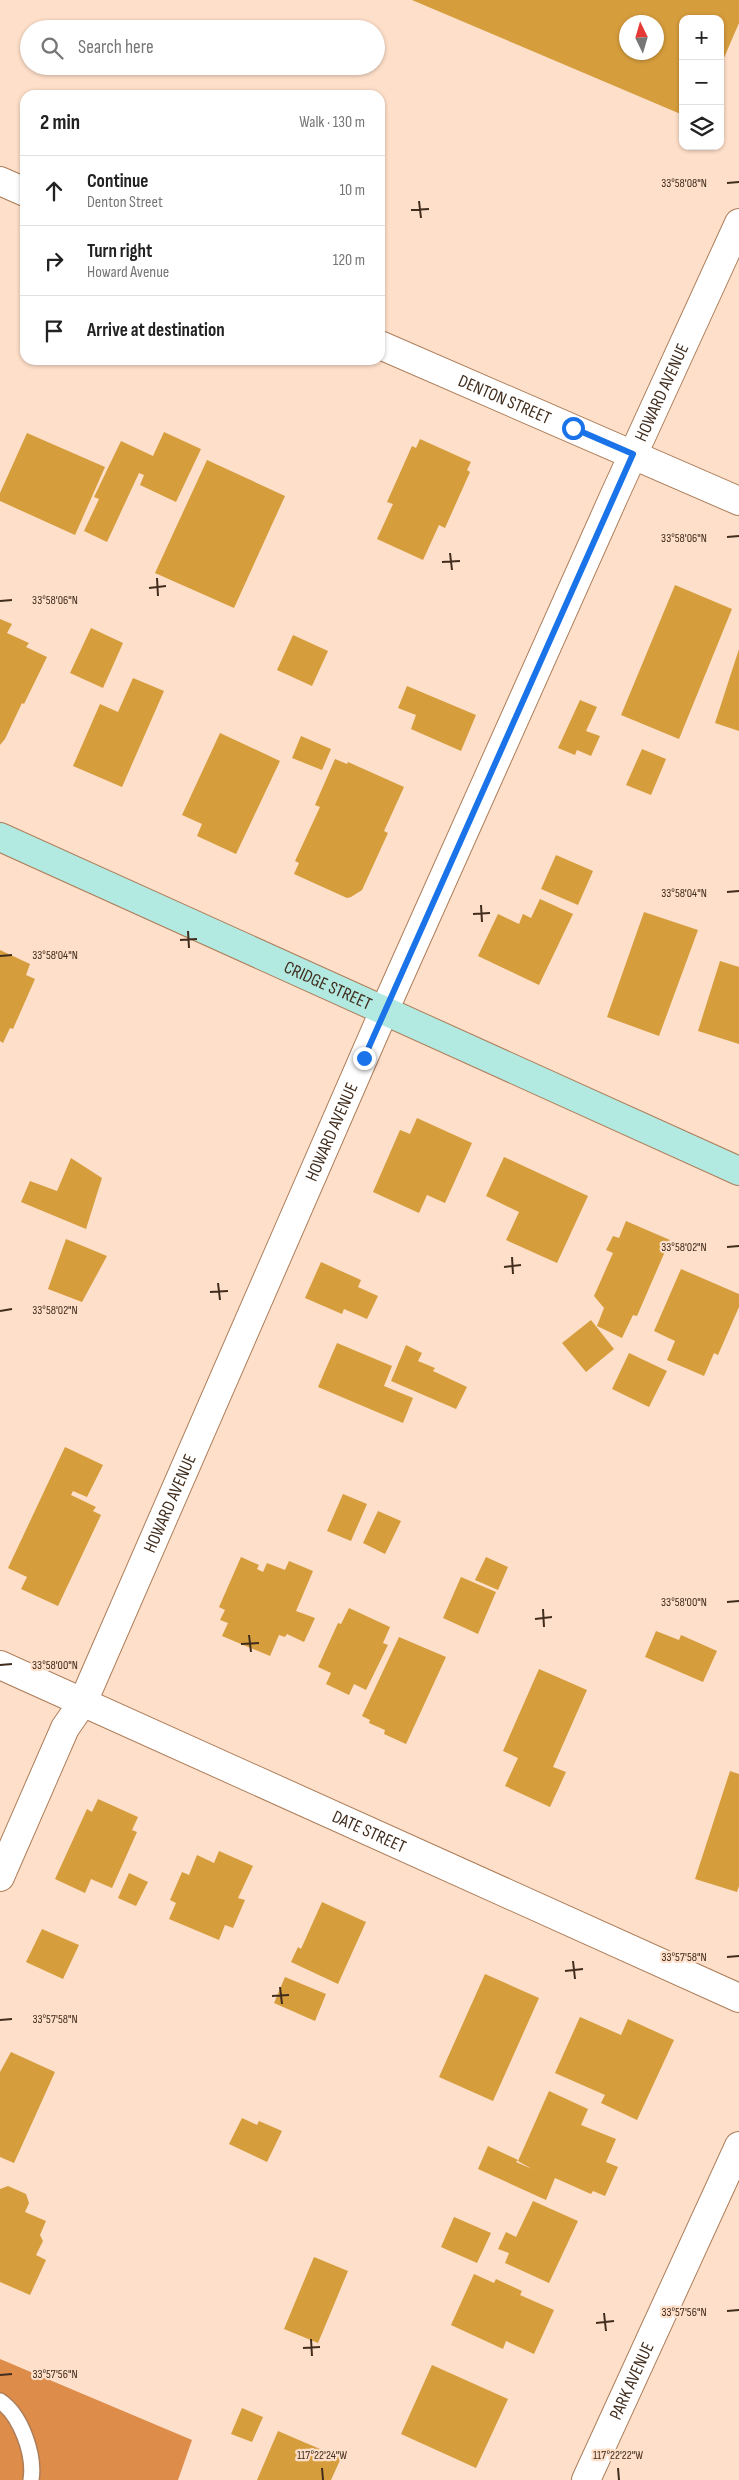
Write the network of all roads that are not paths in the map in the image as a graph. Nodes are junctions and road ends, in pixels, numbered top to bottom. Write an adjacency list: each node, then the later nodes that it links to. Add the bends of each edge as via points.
1 (0, 181): 2 (street)
2 (20, 190)
3 (739, 223): 5 (street, HOWARD AVENUE)
4 (385, 347): 5 (street, DENTON STREET)
5 (633, 454): 6 (street, DENTON STREET); 8 (street, HOWARD AVENUE)
6 (739, 501)
7 (0, 837): 8 (street, CRIDGE STREET)
8 (384, 1011): 9 (street, CRIDGE STREET); 11 (street, HOWARD AVENUE)
9 (739, 1171)
10 (0, 1666): 11 (street, DATE STREET)
11 (83, 1702): 12 (street, HOWARD AVENUE, via 65,1728); 13 (street, DATE STREET)
12 (0, 1877)
13 (739, 1998)
14 (739, 2146): 17 (street, PARK AVENUE)
15 (0, 2400): 16 (lane, via 19,2425 30,2456)
16 (31, 2480)
17 (586, 2480)

